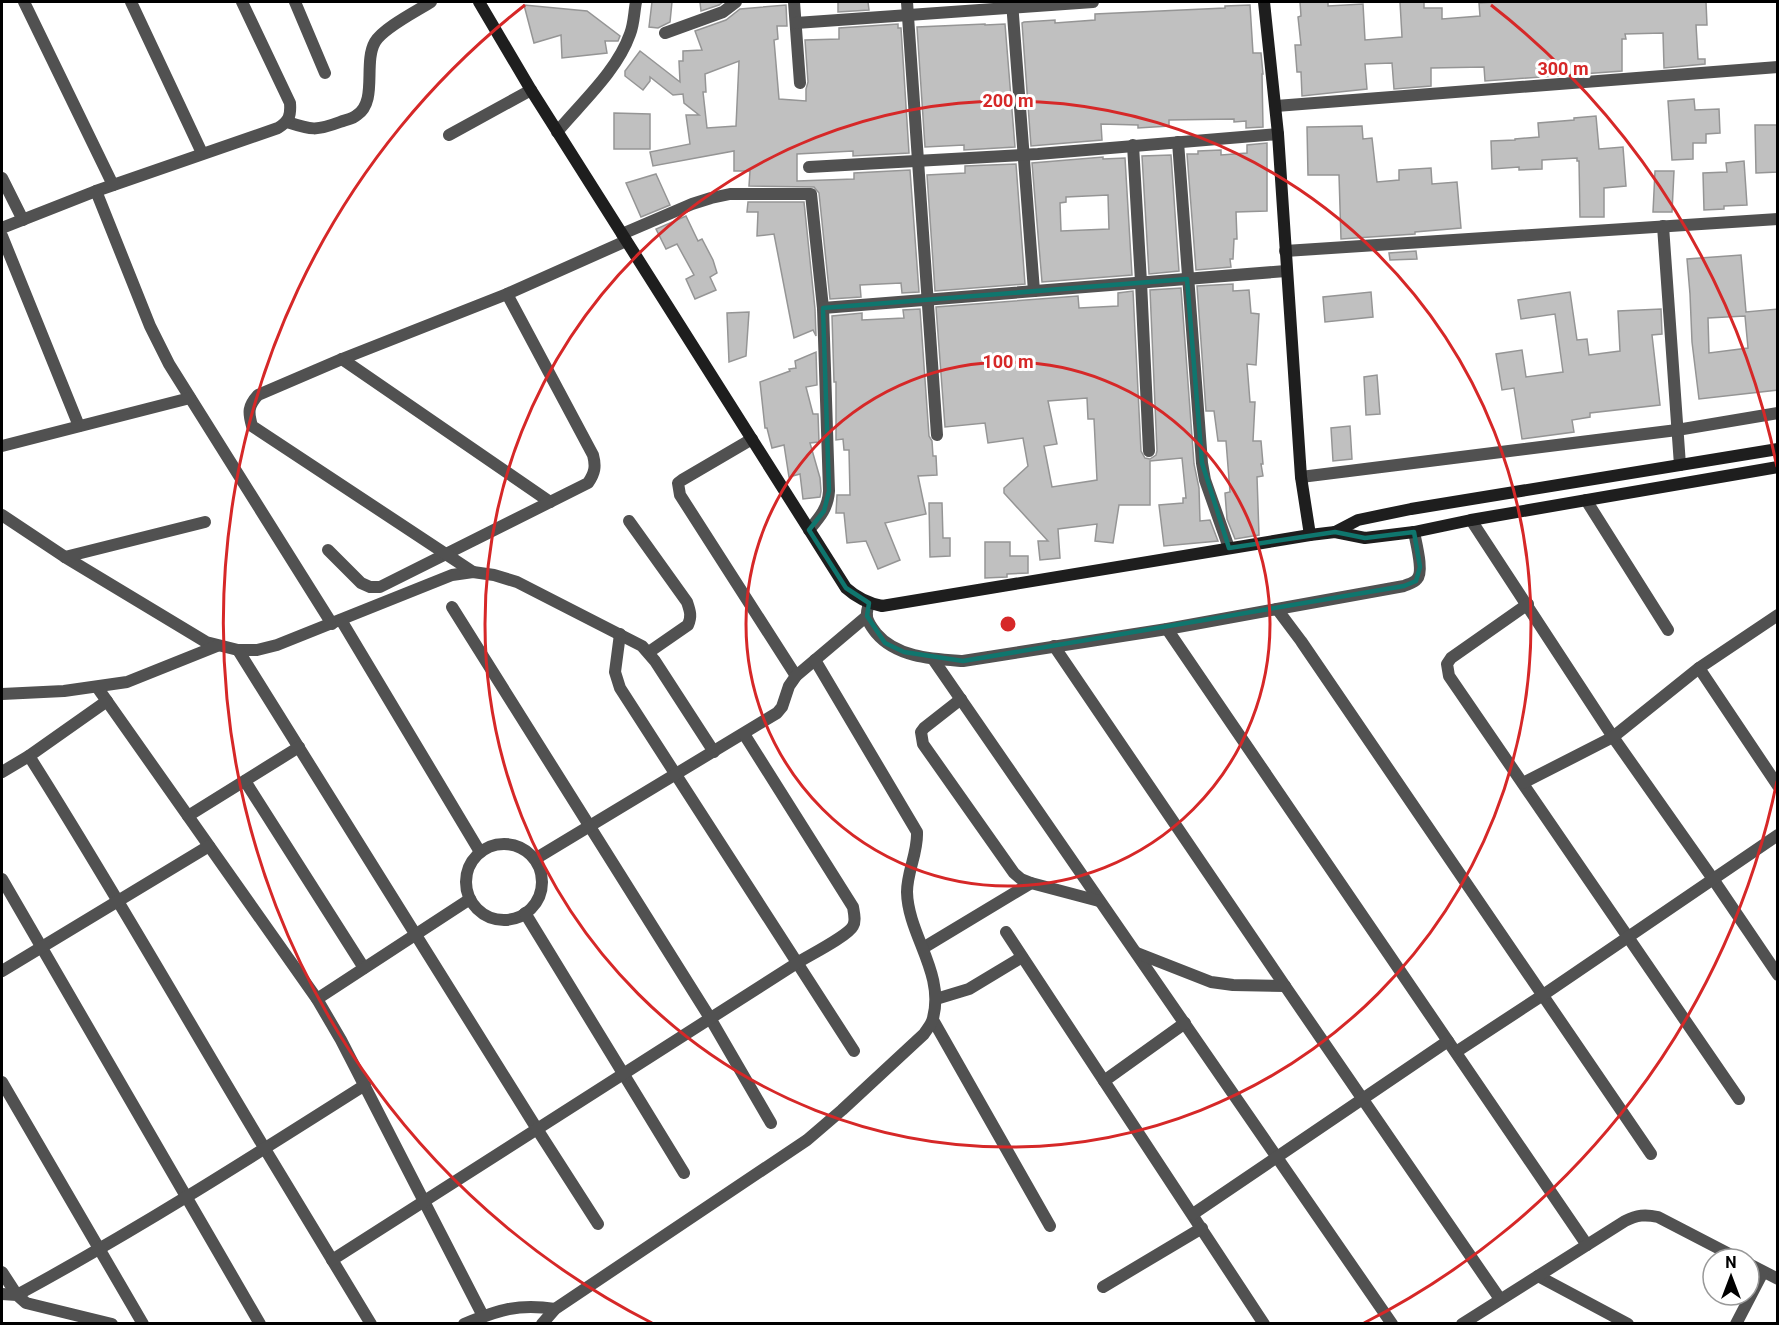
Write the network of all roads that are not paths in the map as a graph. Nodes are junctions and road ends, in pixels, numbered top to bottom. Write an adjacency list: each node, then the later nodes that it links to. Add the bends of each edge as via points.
1 (24, 2): 33 (street)
2 (131, 2): 28 (street)
3 (242, 2): 22 (street, via 290,103)
4 (295, 2): 18 (street)
5 (431, 2): 22 (street, via 376,39 369,59 369,99 358,115 319,129)
6 (479, 2): 20 (main road)
7 (636, 2): 23 (street, via 631,31 621,55)
8 (736, 2): 16 (street, via 723,12)
9 (794, 2): 15 (street)
10 (907, 2): 14 (street)
11 (1093, 2): 13 (street)
12 (1264, 2): 21 (main road)
13 (1012, 4): 14 (street); 29 (street)
14 (908, 15): 15 (street); 30 (street)
15 (796, 23): 19 (street)
16 (665, 33)
17 (1778, 67): 21 (street)
18 (325, 73)
19 (800, 83)
20 (531, 90): 23 (main road); 25 (street)
21 (1276, 106): 24 (main road)
22 (287, 122): 28 (street)
23 (557, 132): 40 (main road)
24 (1278, 134): 26 (street); 41 (main road)
25 (449, 135)
26 (1178, 142): 27 (street); 43 (street)
27 (1133, 145): 29 (street); 44 (street)
28 (202, 153): 33 (street)
29 (1024, 155): 30 (street); 45 (street)
30 (918, 161): 31 (street); 47 (street)
31 (809, 167)
32 (2, 178): 36 (street)
33 (113, 185): 34 (street)
34 (96, 191): 36 (street); 50 (street, via 150,326)
35 (1778, 219): 37 (street)
36 (23, 220): 38 (street)
37 (1663, 226): 41 (street); 53 (street)
38 (2, 228)
39 (2, 236): 52 (street)
40 (624, 237): 46 (street); 48 (street, via 692,204 720,196 811,194); 55 (main road)
41 (1285, 251): 42 (main road)
42 (1286, 271): 43 (street); 61 (main road)
43 (1187, 279): 44 (street); 72 (street, via 1202,463)
44 (1142, 282): 45 (street); 58 (street)
45 (1034, 291): 47 (street)
46 (507, 294): 49 (street); 63 (street, via 596,466 588,483)
47 (928, 299): 48 (street); 54 (street)
48 (823, 308): 68 (street, via 829,491 824,511)
49 (342, 358): 63 (street); 74 (street, via 258,395 248,413 252,426)
50 (190, 398): 52 (street); 83 (street)
51 (1778, 413): 53 (street)
52 (79, 426): 56 (street)
53 (1677, 430): 59 (street); 61 (street)
54 (937, 435)
55 (752, 440): 68 (main road); 94 (street, via 682,480 678,489)
56 (2, 446)
57 (1778, 449): 59 (main road)
58 (1149, 451)
59 (1680, 465): 69 (main road, via 1411,509 1358,520)
60 (1778, 467): 62 (main road)
61 (1301, 477): 71 (main road)
62 (1586, 500): 65 (main road); 85 (street)
63 (550, 502): 74 (street)
64 (2, 515): 75 (street)
65 (1471, 520): 70 (main road); 78 (street)
66 (630, 521): 90 (street, via 690,611 688,625)
67 (205, 522): 75 (street)
68 (809, 530): 77 (main road, via 846,588)
69 (1335, 532): 70 (main road, via 1365,538); 71 (main road)
70 (1414, 532): 80 (street, via 1420,567 1416,581)
71 (1310, 535): 72 (main road)
72 (1229, 548): 77 (main road, via 882,606)
73 (328, 550): 74 (street, via 370,587 380,587)
74 (446, 555): 76 (street)
75 (65, 556): 87 (street)
76 (473, 572): 83 (street, via 453,575); 86 (street, via 517,582)
77 (869, 603): 82 (street)
78 (1528, 604): 100 (street); 107 (street, via 1447,664 1449,676)
79 (452, 607): 110 (street)
80 (1277, 609): 84 (street); 134 (street)
81 (1778, 615): 93 (street)
82 (867, 616): 91 (street, via 885,643); 92 (street)
83 (337, 622): 89 (street, via 277,645); 113 (street)
84 (1167, 629): 88 (street); 140 (street)
85 (1668, 630)
86 (620, 634): 90 (street); 105 (street, via 615,672 620,688)
87 (217, 646): 89 (street); 95 (street, via 128,682)
88 (1054, 646): 91 (street, via 963,661); 133 (street)
89 (238, 650): 101 (street)
90 (649, 652): 102 (street)
91 (933, 658): 97 (street)
92 (815, 660): 94 (street); 126 (street, via 917,832 907,892)
93 (1699, 668): 100 (street); 108 (street)
94 (796, 676): 99 (street, via 777,713)
95 (97, 687): 96 (street); 98 (street)
96 (2, 694)
97 (961, 699): 117 (street, via 924,728 921,739 1014,873); 120 (street)
98 (107, 701): 103 (street); 109 (street)
99 (744, 734): 102 (street); 129 (street, via 853,907 853,926 847,933)
100 (1613, 737): 107 (street); 116 (street)
101 (299, 747): 106 (street); 123 (street)
102 (714, 752): 105 (street)
103 (29, 756): 104 (street); 119 (street)
104 (2, 772)
105 (675, 774): 110 (street); 129 (street)
106 (245, 781): 109 (street); 130 (street)
107 (1523, 783): 124 (street)
108 (1778, 786)
109 (188, 816): 112 (street)
110 (590, 826): 114 (street); 137 (street)
111 (1778, 835): 116 (street)
112 (209, 846): 119 (street); 135 (street)
113 (480, 852): 114 (street, via 502,844 526,851); 118 (street, via 467,875)
114 (535, 859): 121 (street, via 542,882 537,900)
115 (2, 879): 125 (street)
116 (1713, 879): 124 (street); 132 (street)
117 (1031, 883): 120 (street); 126 (street)
118 (470, 899): 121 (street, via 478,910 501,920); 123 (street)
119 (119, 900): 125 (street); 151 (street)
120 (1099, 901): 127 (street)
121 (525, 913): 143 (street)
122 (1005, 932): 128 (street)
123 (416, 935): 130 (street); 150 (street)
124 (1628, 937): 134 (street); 147 (street)
125 (41, 947): 131 (street); 155 (street)
126 (923, 948): 136 (street)
127 (1137, 953): 133 (street, via 1211,982); 139 (street)
128 (1022, 957): 136 (street, via 969,989); 144 (street)
129 (797, 963): 137 (street); 141 (street)
130 (364, 968): 135 (street)
131 (2, 971)
132 (1778, 975)
133 (1285, 986): 148 (street)
134 (1543, 995): 142 (street); 152 (street)
135 (317, 999): 146 (street)
136 (936, 999): 138 (street)
137 (711, 1018): 143 (street); 149 (street)
138 (933, 1020): 159 (street); 173 (street, via 924,1034 807,1140)
139 (1185, 1023): 144 (street); 153 (street)
140 (1448, 1041): 142 (street); 148 (street)
141 (854, 1051)
142 (1456, 1052): 161 (street)
143 (624, 1074): 150 (street); 154 (street)
144 (1104, 1081): 157 (street)
145 (2, 1082): 163 (street)
146 (364, 1085): 151 (street); 156 (street)
147 (1739, 1098)
148 (1362, 1099): 153 (street); 172 (street)
149 (771, 1123)
150 (537, 1129): 156 (street); 158 (street)
151 (264, 1148): 155 (street); 164 (street)
152 (1650, 1154)
153 (1277, 1156): 157 (street); 183 (street)
154 (684, 1173)
155 (186, 1198): 163 (street); 178 (street)
156 (424, 1201): 164 (street); 174 (street)
157 (1193, 1214): 160 (street)
158 (598, 1224)
159 (1050, 1226)
160 (1202, 1228): 169 (street); 182 (street)
161 (1587, 1245): 162 (street, via 1636,1215 1648,1214); 167 (street)
162 (1716, 1247)
163 (100, 1250): 171 (street); 177 (street)
164 (332, 1260): 179 (street)
165 (2, 1272): 171 (street)
166 (1763, 1272): 168 (street); 186 (street)
167 (1538, 1276): 172 (street); 185 (street)
168 (1778, 1279)
169 (1103, 1287)
170 (2, 1294): 171 (street)
171 (18, 1295): 175 (street, via 26,1303)
172 (1500, 1299): 184 (street)
173 (555, 1309): 174 (street, via 524,1306); 181 (street)
174 (483, 1316): 180 (street)
175 (74, 1319): 176 (street)
176 (112, 1323)
177 (143, 1323)
178 (260, 1323)
179 (371, 1323)
180 (464, 1323)
181 (542, 1323)
182 (1264, 1323)
183 (1392, 1323)
184 (1462, 1323)
185 (1628, 1323)
186 (1736, 1323)

